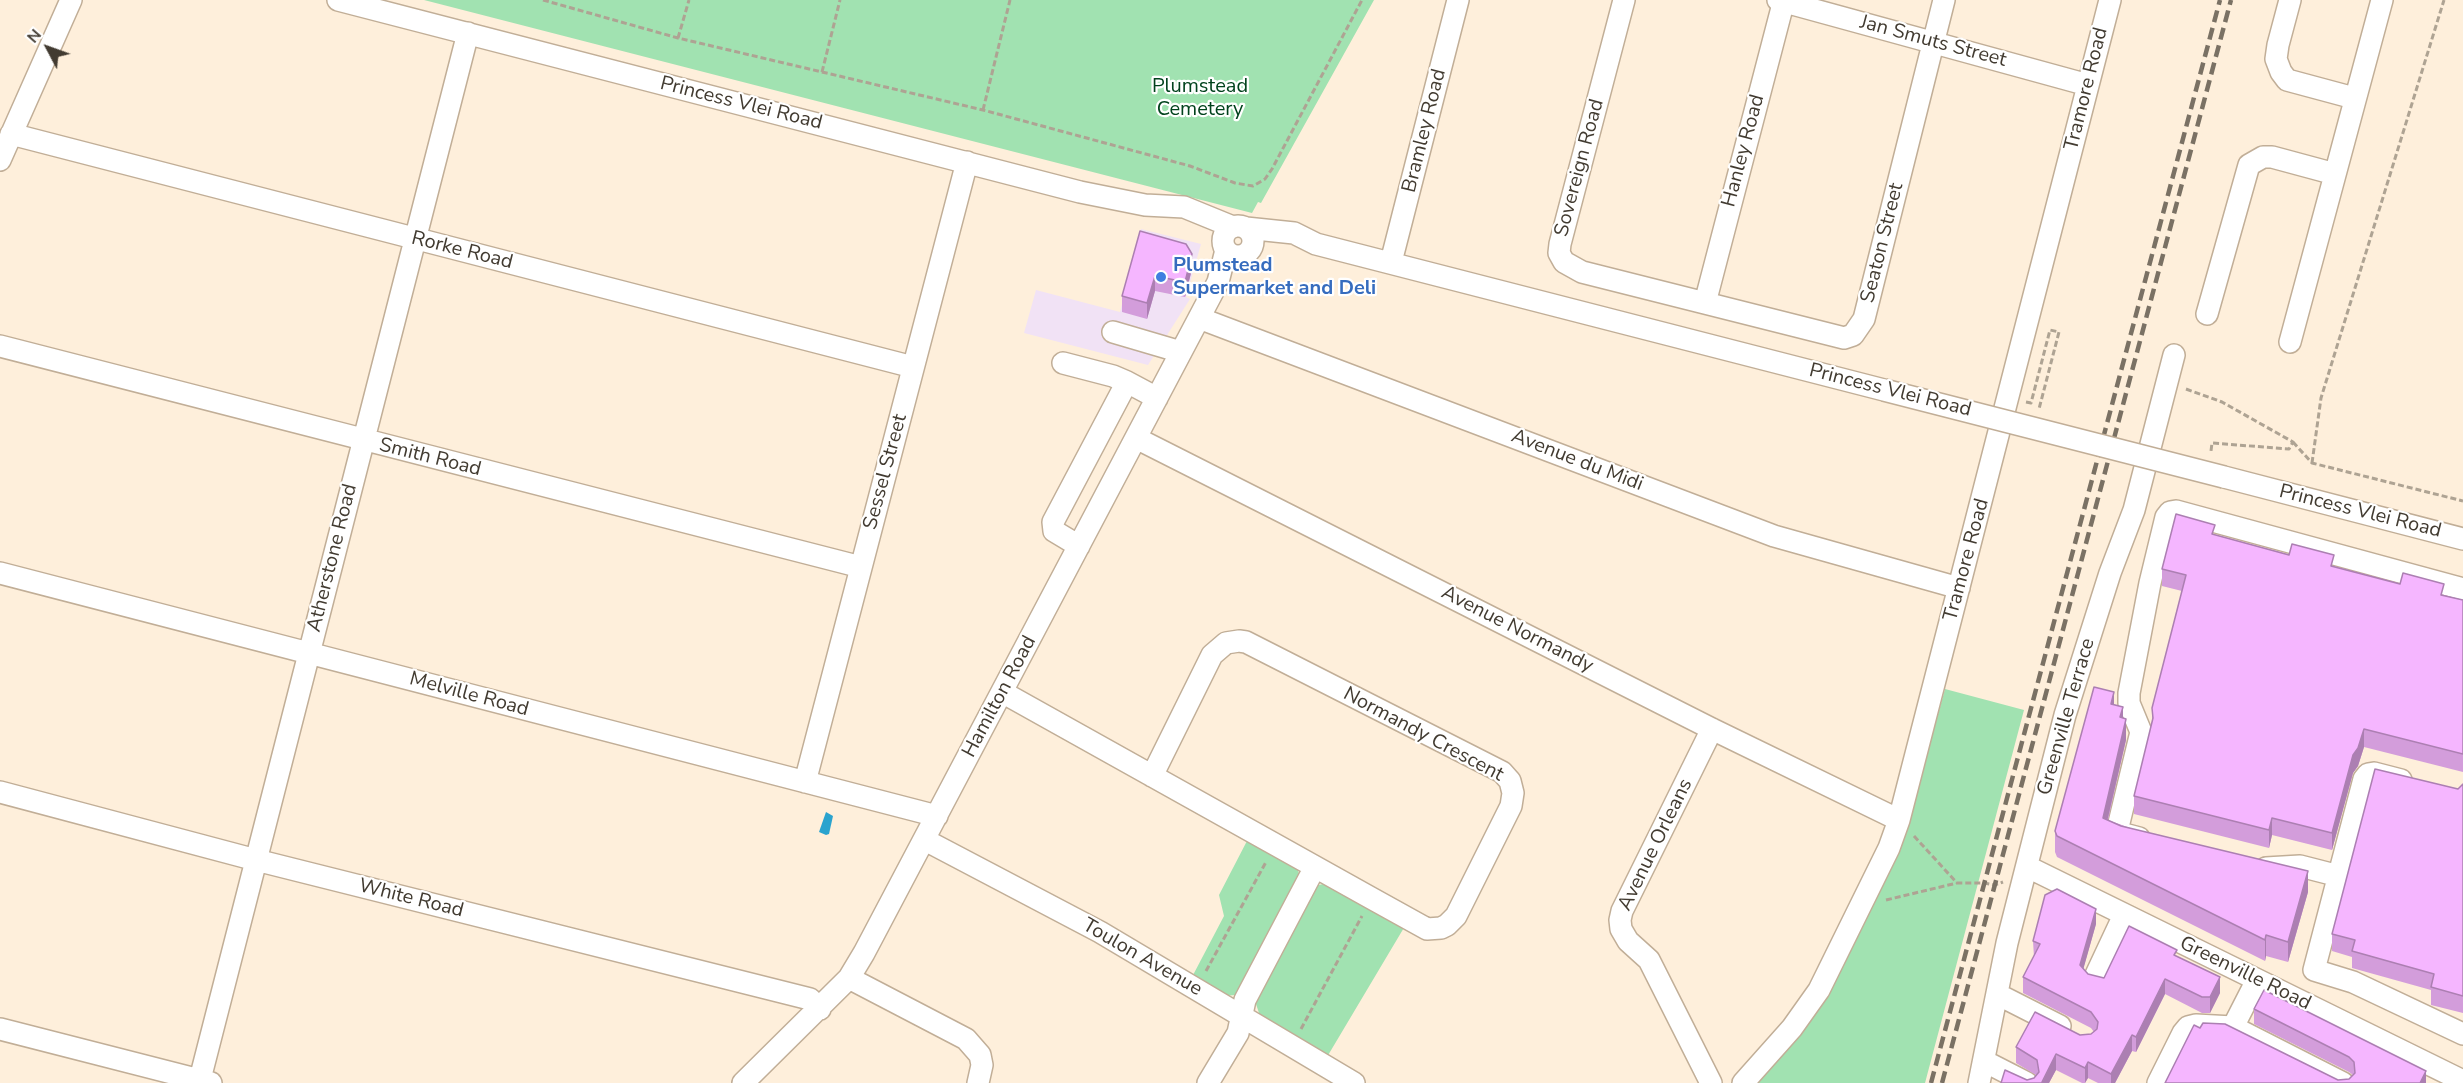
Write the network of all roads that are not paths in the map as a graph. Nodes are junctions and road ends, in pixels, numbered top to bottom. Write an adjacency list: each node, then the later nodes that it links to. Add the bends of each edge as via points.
1 (71, 0): 14 (street)
2 (338, 0): 10 (street, Princess Vlei Road)
3 (1458, 0): 20 (street, Bramley Road)
4 (1624, 0): 21 (street, Sovereign Road, via 1559,253 1564,262 1582,272)
5 (1782, 0): 11 (street, Jan Smuts Street); 21 (street, Hanley Road)
6 (1944, 0): 11 (street, Seaton Street)
7 (2110, 0): 12 (street, Tramore Road)
8 (2290, 0): 13 (street, via 2276,59 2281,72 2287,80)
9 (2382, 0): 13 (street)
10 (468, 33): 16 (street, Princess Vlei Road); 18 (street, Atherstone Road)
11 (1933, 43): 12 (street, Jan Smuts Street); 21 (street, Seaton Street, via 1859,328 1844,338 1834,337)
12 (2088, 85): 39 (street, Tramore Road)
13 (2354, 98): 17 (street)
14 (11, 134): 15 (street); 18 (street, Rorke Road)
15 (0, 160)
16 (967, 162): 19 (street, Princess Vlei Road, via 1080,192 1145,205 1184,207); 30 (street, Sessel Street)
17 (2335, 174): 22 (street, via 2272,157 2249,165); 25 (street)
18 (415, 239): 30 (street, Rorke Road); 34 (street, Atherstone Road)
19 (1237, 242): 20 (street, Princess Vlei Road, via 1316,244); 23 (street, Hamilton Road)
20 (1391, 262): 35 (street, Princess Vlei Road, bridge)
21 (1705, 303)
22 (2207, 315)
23 (1199, 318): 27 (street, Hamilton Road); 39 (street, Avenue du Midi, via 1774,536)
24 (1113, 333): 27 (street)
25 (2290, 342)
26 (0, 346): 34 (street, Smith Road)
27 (1181, 352): 32 (street, Hamilton Road)
28 (2174, 356): 55 (street, Greenville Terrace, via 2134,510 2065,715)
29 (1063, 363): 31 (street)
30 (913, 367): 37 (street, Sessel Street)
31 (1127, 382): 32 (street); 36 (street, via 1052,525 1056,533)
32 (1157, 398): 33 (street, Hamilton Road)
33 (1136, 438): 36 (street, Hamilton Road); 43 (street, Avenue Normandy)
34 (363, 441): 37 (street, Smith Road); 41 (street, Atherstone Road)
35 (2463, 539)
36 (1079, 546): 42 (street, Hamilton Road)
37 (861, 567): 45 (street, Sessel Street)
38 (0, 573): 41 (street, Melville Road)
39 (1959, 588): 49 (street, Tramore Road)
40 (2463, 589): 51 (street, via 2170,512 2150,583 2129,693 2141,732 2118,827 2124,834)
41 (309, 653): 45 (street, Melville Road); 52 (street, Atherstone Road)
42 (1002, 692): 44 (street, Normandy Crescent); 48 (street, Hamilton Road)
43 (1712, 729): 49 (street, Avenue Normandy); 77 (street, Avenue Orleans, via 1620,920 1628,941 1649,960)
44 (1152, 776): 54 (street, Normandy Crescent); 54 (street, Normandy Crescent, via 1212,655 1226,643 1239,640 1506,776 1514,793 1452,921 1441,928 1427,928)
45 (805, 782): 48 (street, Melville Road)
46 (2420, 785): 56 (street, via 2374,773 2366,776)
47 (0, 792): 52 (street, White Road)
48 (937, 816): 50 (street, Hamilton Road)
49 (1899, 820): 78 (street, Tramore Road, via 1889,848 1807,1011)
50 (925, 840): 59 (street, Hamilton Road); 65 (street, Toulon Avenue, via 1100,933)
51 (2157, 842)
52 (256, 860): 64 (street, White Road, via 810,999); 72 (street, Atherstone Road)
53 (2245, 863): 56 (street, via 2270,869 2300,866)
54 (1315, 867): 65 (street, via 1245,1000)
55 (2028, 867): 57 (street, Greenville Road); 62 (street, Greenville Terrace)
56 (2338, 876): 58 (street)
57 (2124, 915): 60 (street); 61 (street, Greenville Road)
58 (2314, 970): 63 (street); 69 (street, via 2353,982)
59 (849, 978): 64 (street, Hamilton Road); 74 (street, via 966,1039 980,1055)
60 (2094, 979)
61 (2257, 980): 63 (street, Greenville Road); 66 (street)
62 (1997, 993): 68 (street); 70 (street, Greenville Terrace)
63 (2300, 1001): 71 (street, Greenville Road)
64 (820, 1009): 73 (street, Hamilton Road)
65 (1242, 1016): 75 (street, via 1238,1034); 76 (street, Toulon Avenue)
66 (2233, 1027): 81 (street, via 2188,1027); 82 (street)
67 (0, 1029): 72 (street)
68 (2076, 1034)
69 (2463, 1034)
70 (1984, 1061): 79 (street, Greenville Terrace); 80 (street)
71 (2461, 1081)
72 (203, 1082)
73 (743, 1083)
74 (978, 1083)
75 (1208, 1083)
76 (1354, 1083)
77 (1711, 1083)
78 (1743, 1083)
79 (1979, 1083)
80 (2026, 1083)
81 (2158, 1083)
82 (2343, 1083)

